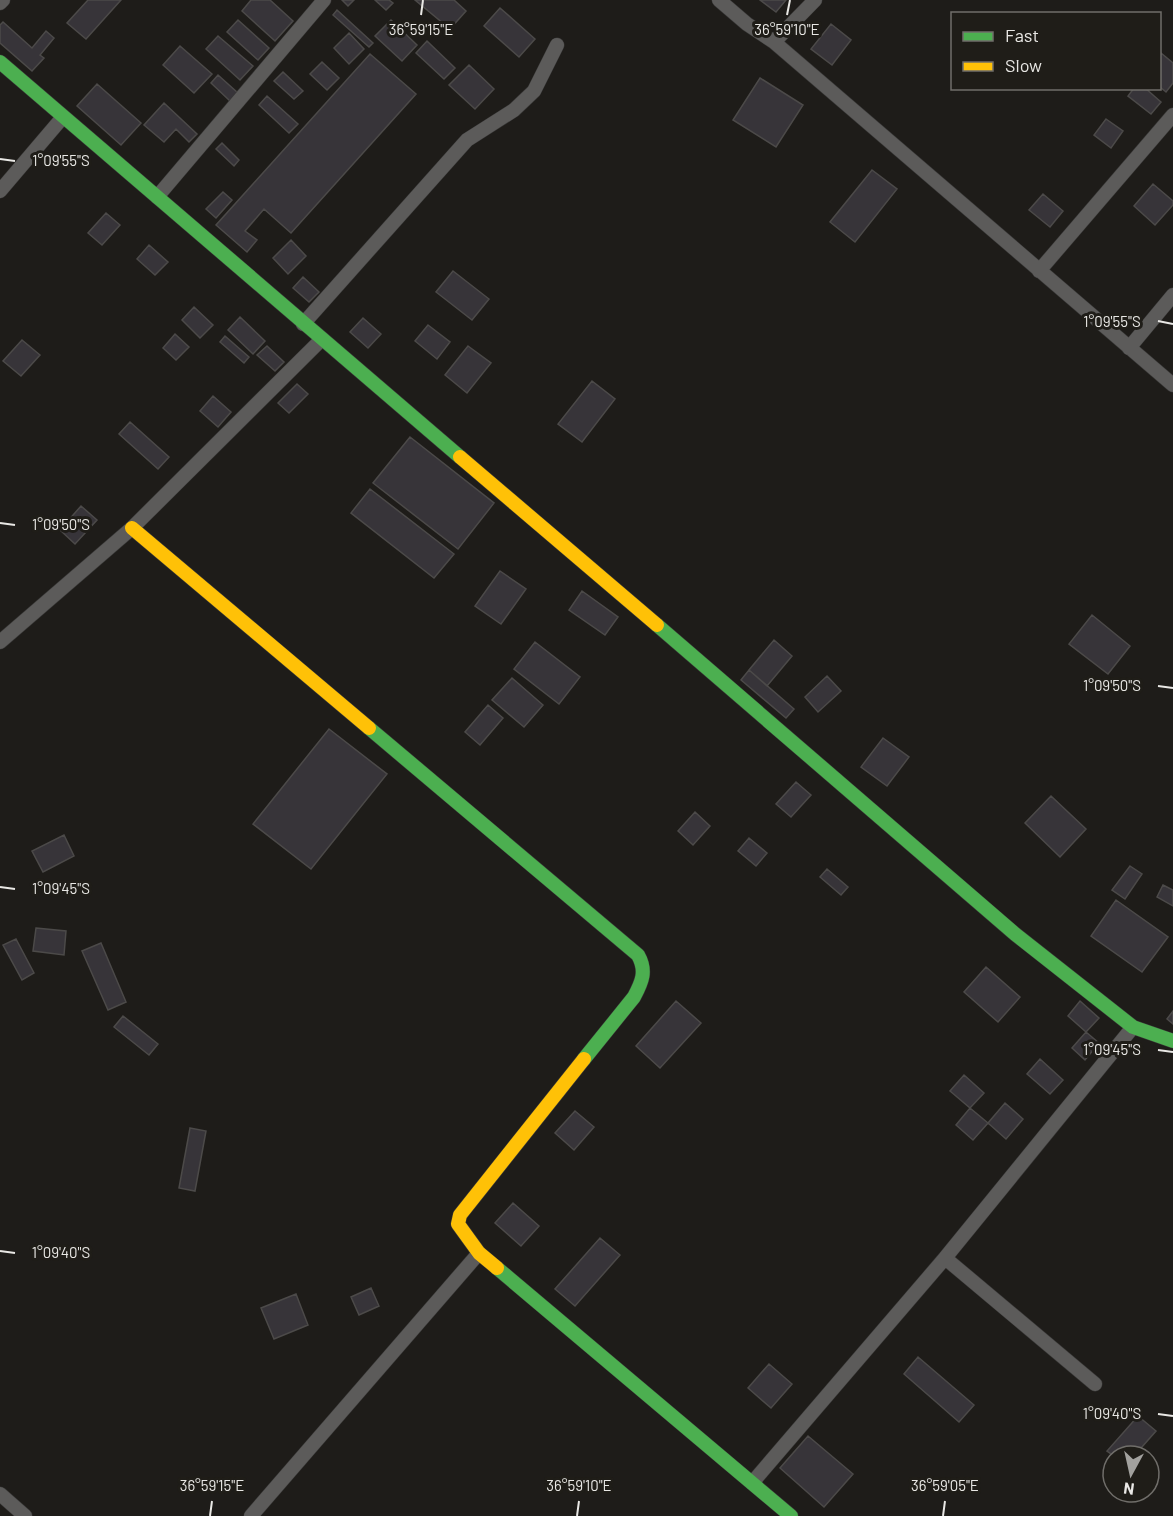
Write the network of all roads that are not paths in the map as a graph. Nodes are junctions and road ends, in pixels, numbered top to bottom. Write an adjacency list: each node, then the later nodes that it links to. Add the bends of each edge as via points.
1 (324, 0): 10 (street)
2 (719, 0): 4 (street)
3 (815, 0): 4 (street)
4 (774, 42): 11 (street)
5 (557, 45): 13 (street, via 534,91 514,110 467,140)
6 (0, 62): 8 (street)
7 (1173, 115): 11 (street)
8 (63, 117): 9 (street); 10 (street)
9 (0, 191)
10 (157, 197): 13 (street)
11 (1039, 272): 15 (street)
12 (1173, 295): 15 (street)
13 (303, 324): 14 (street)
14 (321, 340): 17 (street); 19 (street, via 1015,934)
15 (1129, 348): 16 (street)
16 (1173, 385)
17 (132, 528): 18 (street); 21 (street, via 644,963 643,981 634,998 460,1215 460,1230)
18 (0, 642)
19 (1133, 1027): 20 (street); 22 (street)
20 (1173, 1041)
21 (480, 1253): 24 (street); 27 (street)
22 (945, 1258): 23 (street); 24 (street)
23 (1095, 1384)
24 (752, 1483): 28 (street)
25 (0, 1494): 26 (street)
26 (25, 1516)
27 (251, 1516)
28 (791, 1516)

